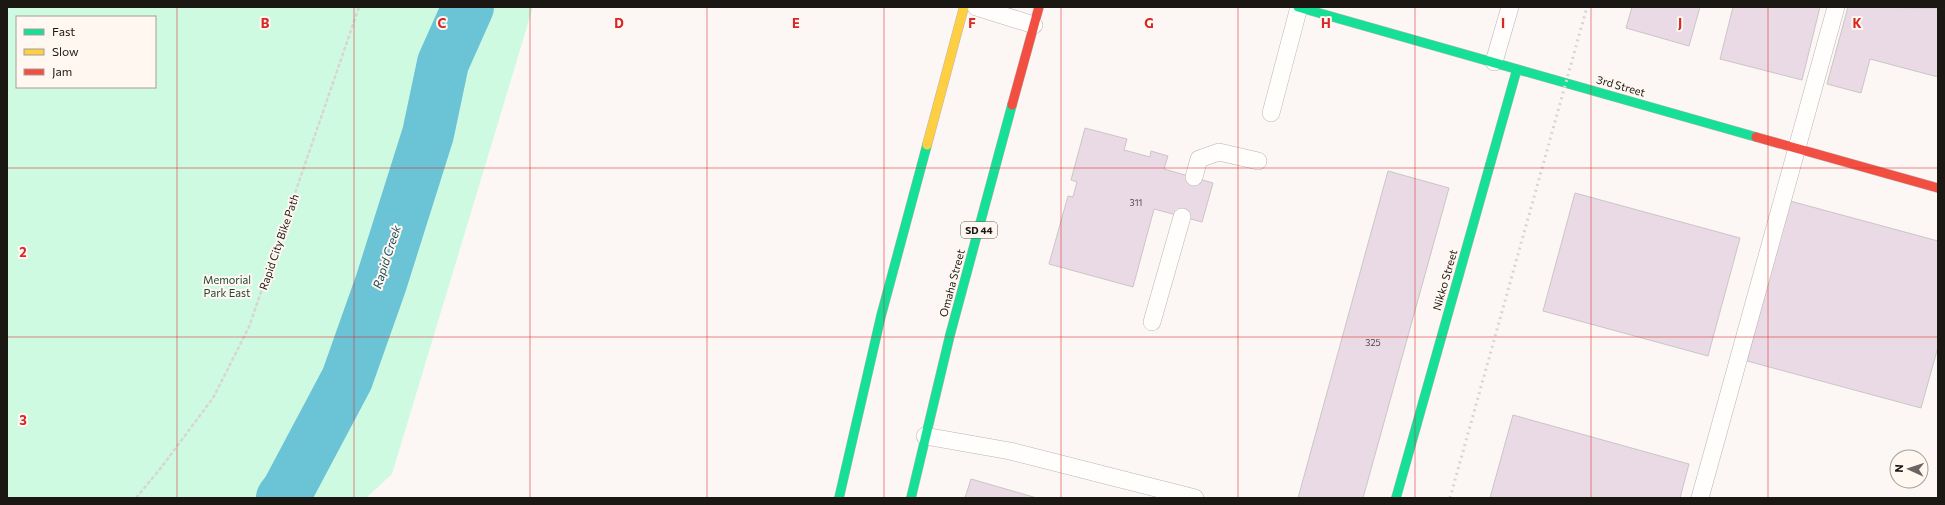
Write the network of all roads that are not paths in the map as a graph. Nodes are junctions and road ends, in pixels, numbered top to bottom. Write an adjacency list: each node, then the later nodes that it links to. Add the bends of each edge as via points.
1 (964, 7): 18 (street, via 881,316)
2 (976, 7): 7 (lane)
3 (1039, 7): 7 (street, Omaha Street / SD 44)
4 (1299, 7): 8 (street, 3rd Street); 10 (lane)
5 (1510, 7): 8 (lane)
6 (1836, 7): 11 (lane)
7 (1034, 25): 17 (street, Omaha Street / SD 44)
8 (1494, 62): 9 (street, 3rd Street)
9 (1517, 69): 11 (street, 3rd Street); 21 (street, Nikko Street)
10 (1271, 113)
11 (1798, 148): 14 (street, 3rd Street); 22 (lane)
12 (1258, 161): 13 (lane, via 1219,152 1199,159)
13 (1194, 177)
14 (1938, 188)
15 (1182, 217): 16 (lane)
16 (1152, 322)
17 (925, 436): 19 (street, Omaha Street / SD 44); 20 (lane, via 1010,451)
18 (839, 498)
19 (911, 498)
20 (1196, 498)
21 (1396, 498)
22 (1700, 498)

